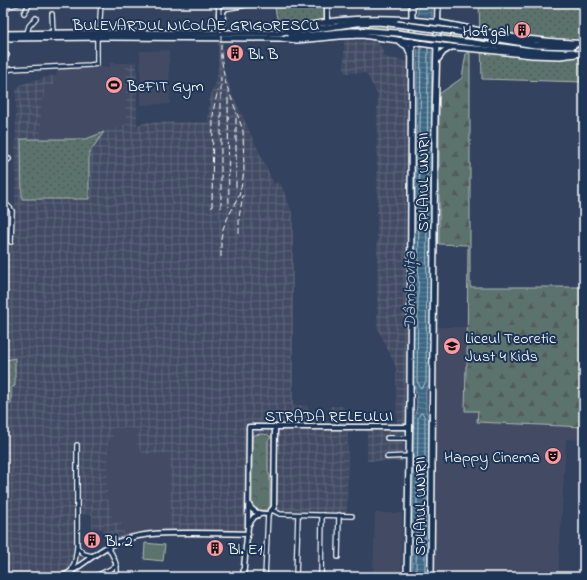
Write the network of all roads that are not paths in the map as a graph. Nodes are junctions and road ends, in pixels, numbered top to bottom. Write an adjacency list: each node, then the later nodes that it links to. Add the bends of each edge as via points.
1 (20, 3): 11 (street, via 10,6)
2 (26, 3): 13 (street, via 28,7)
3 (101, 3): 25 (street)
4 (218, 3): 12 (street)
5 (227, 3): 10 (street)
6 (257, 3): 10 (street)
7 (327, 3): 18 (street)
8 (438, 3): 19 (main road, SPLAIUL UNIRII); 20 (main road, via 442,19)
9 (412, 4): 16 (main road, SPLAIUL UNIRII); 17 (main road, via 410,12)
10 (224, 10): 12 (street); 23 (street)
11 (3, 12)
12 (219, 12): 23 (street)
13 (24, 13)
14 (52, 14): 22 (street)
15 (36, 18): 21 (street)
16 (412, 20): 17 (main road, BULEVARDUL NICOLAE GRIGORESCU); 19 (main road, BULEVARDUL NICOLAE GRIGORESCU); 29 (main road, SPLAIUL UNIRII)
17 (398, 21): 18 (main road, BULEVARDUL NICOLAE GRIGORESCU, via 366,18); 26 (main road, via 357,23); 30 (main road, bridge, via 535,45)
18 (327, 22): 26 (main road, BULEVARDUL NICOLAE GRIGORESCU, via 291,29)
19 (438, 23): 20 (main road, BULEVARDUL NICOLAE GRIGORESCU); 31 (main road, SPLAIUL UNIRII)
20 (452, 25): 30 (main road, BULEVARDUL NICOLAE GRIGORESCU, via 524,39)
21 (27, 33): 22 (main road, BULEVARDUL NICOLAE GRIGORESCU); 24 (main road, BULEVARDUL NICOLAE GRIGORESCU)
22 (53, 33): 25 (main road, BULEVARDUL NICOLAE GRIGORESCU)
23 (221, 33): 25 (main road, BULEVARDUL NICOLAE GRIGORESCU); 26 (main road, BULEVARDUL NICOLAE GRIGORESCU)
24 (3, 34)
25 (98, 35): 26 (main road, BULEVARDUL NICOLAE GRIGORESCU); 27 (main road, BULEVARDUL NICOLAE GRIGORESCU); 38 (street, via 97,64)
26 (280, 35): 28 (main road, BULEVARDUL NICOLAE GRIGORESCU, via 297,40 357,35); 33 (main road, bridge, via 370,31 532,51)
27 (3, 38)
28 (396, 40): 29 (main road, BULEVARDUL NICOLAE GRIGORESCU); 35 (main road, via 406,45)
29 (412, 42): 31 (main road, BULEVARDUL NICOLAE GRIGORESCU); 35 (main road, SPLAIUL UNIRII)
30 (584, 45)
31 (437, 46): 32 (main road, BULEVARDUL NICOLAE GRIGORESCU); 37 (main road, SPLAIUL UNIRII)
32 (452, 47): 33 (main road, BULEVARDUL NICOLAE GRIGORESCU, via 550,56); 37 (main road, via 443,52)
33 (584, 52)
34 (7, 55): 36 (street)
35 (412, 58): 44 (main road, SPLAIUL UNIRII)
36 (3, 60)
37 (437, 61): 76 (main road, SPLAIUL UNIRII)
38 (3, 71)
39 (9, 159): 40 (street)
40 (3, 164)
41 (3, 202): 42 (street, via 12,210)
42 (11, 242)
43 (275, 427): 44 (street, STRADA RELEULUI); 50 (street, STRADA RELEULUI, via 249,427); 51 (street)
44 (410, 428): 46 (main road, SPLAIUL UNIRII)
45 (387, 438): 46 (street)
46 (409, 438): 48 (main road, SPLAIUL UNIRII)
47 (77, 445): 60 (street)
48 (409, 456): 49 (street); 75 (main road, SPLAIUL UNIRII)
49 (387, 457)
50 (249, 503): 52 (street, via 252,510); 58 (street)
51 (272, 510): 53 (street); 54 (street, via 280,514)
52 (260, 514): 53 (street); 58 (street, via 254,517)
53 (268, 514): 72 (street)
54 (298, 515): 55 (street); 73 (street)
55 (322, 515): 56 (street); 74 (street)
56 (339, 515): 57 (street); 63 (street)
57 (352, 516)
58 (248, 527): 59 (street)
59 (248, 534): 61 (street, via 144,533); 71 (street)
60 (77, 547): 62 (street); 65 (street)
61 (108, 547): 62 (street); 64 (street)
62 (92, 556): 65 (street)
63 (338, 557)
64 (117, 564): 69 (street); 70 (street)
65 (71, 572): 66 (street); 67 (street); 68 (street)
66 (62, 577)
67 (67, 577)
68 (73, 577)
69 (94, 577)
70 (117, 577)
71 (243, 577)
72 (265, 577)
73 (296, 577)
74 (320, 577)
75 (407, 577)
76 (431, 577)

